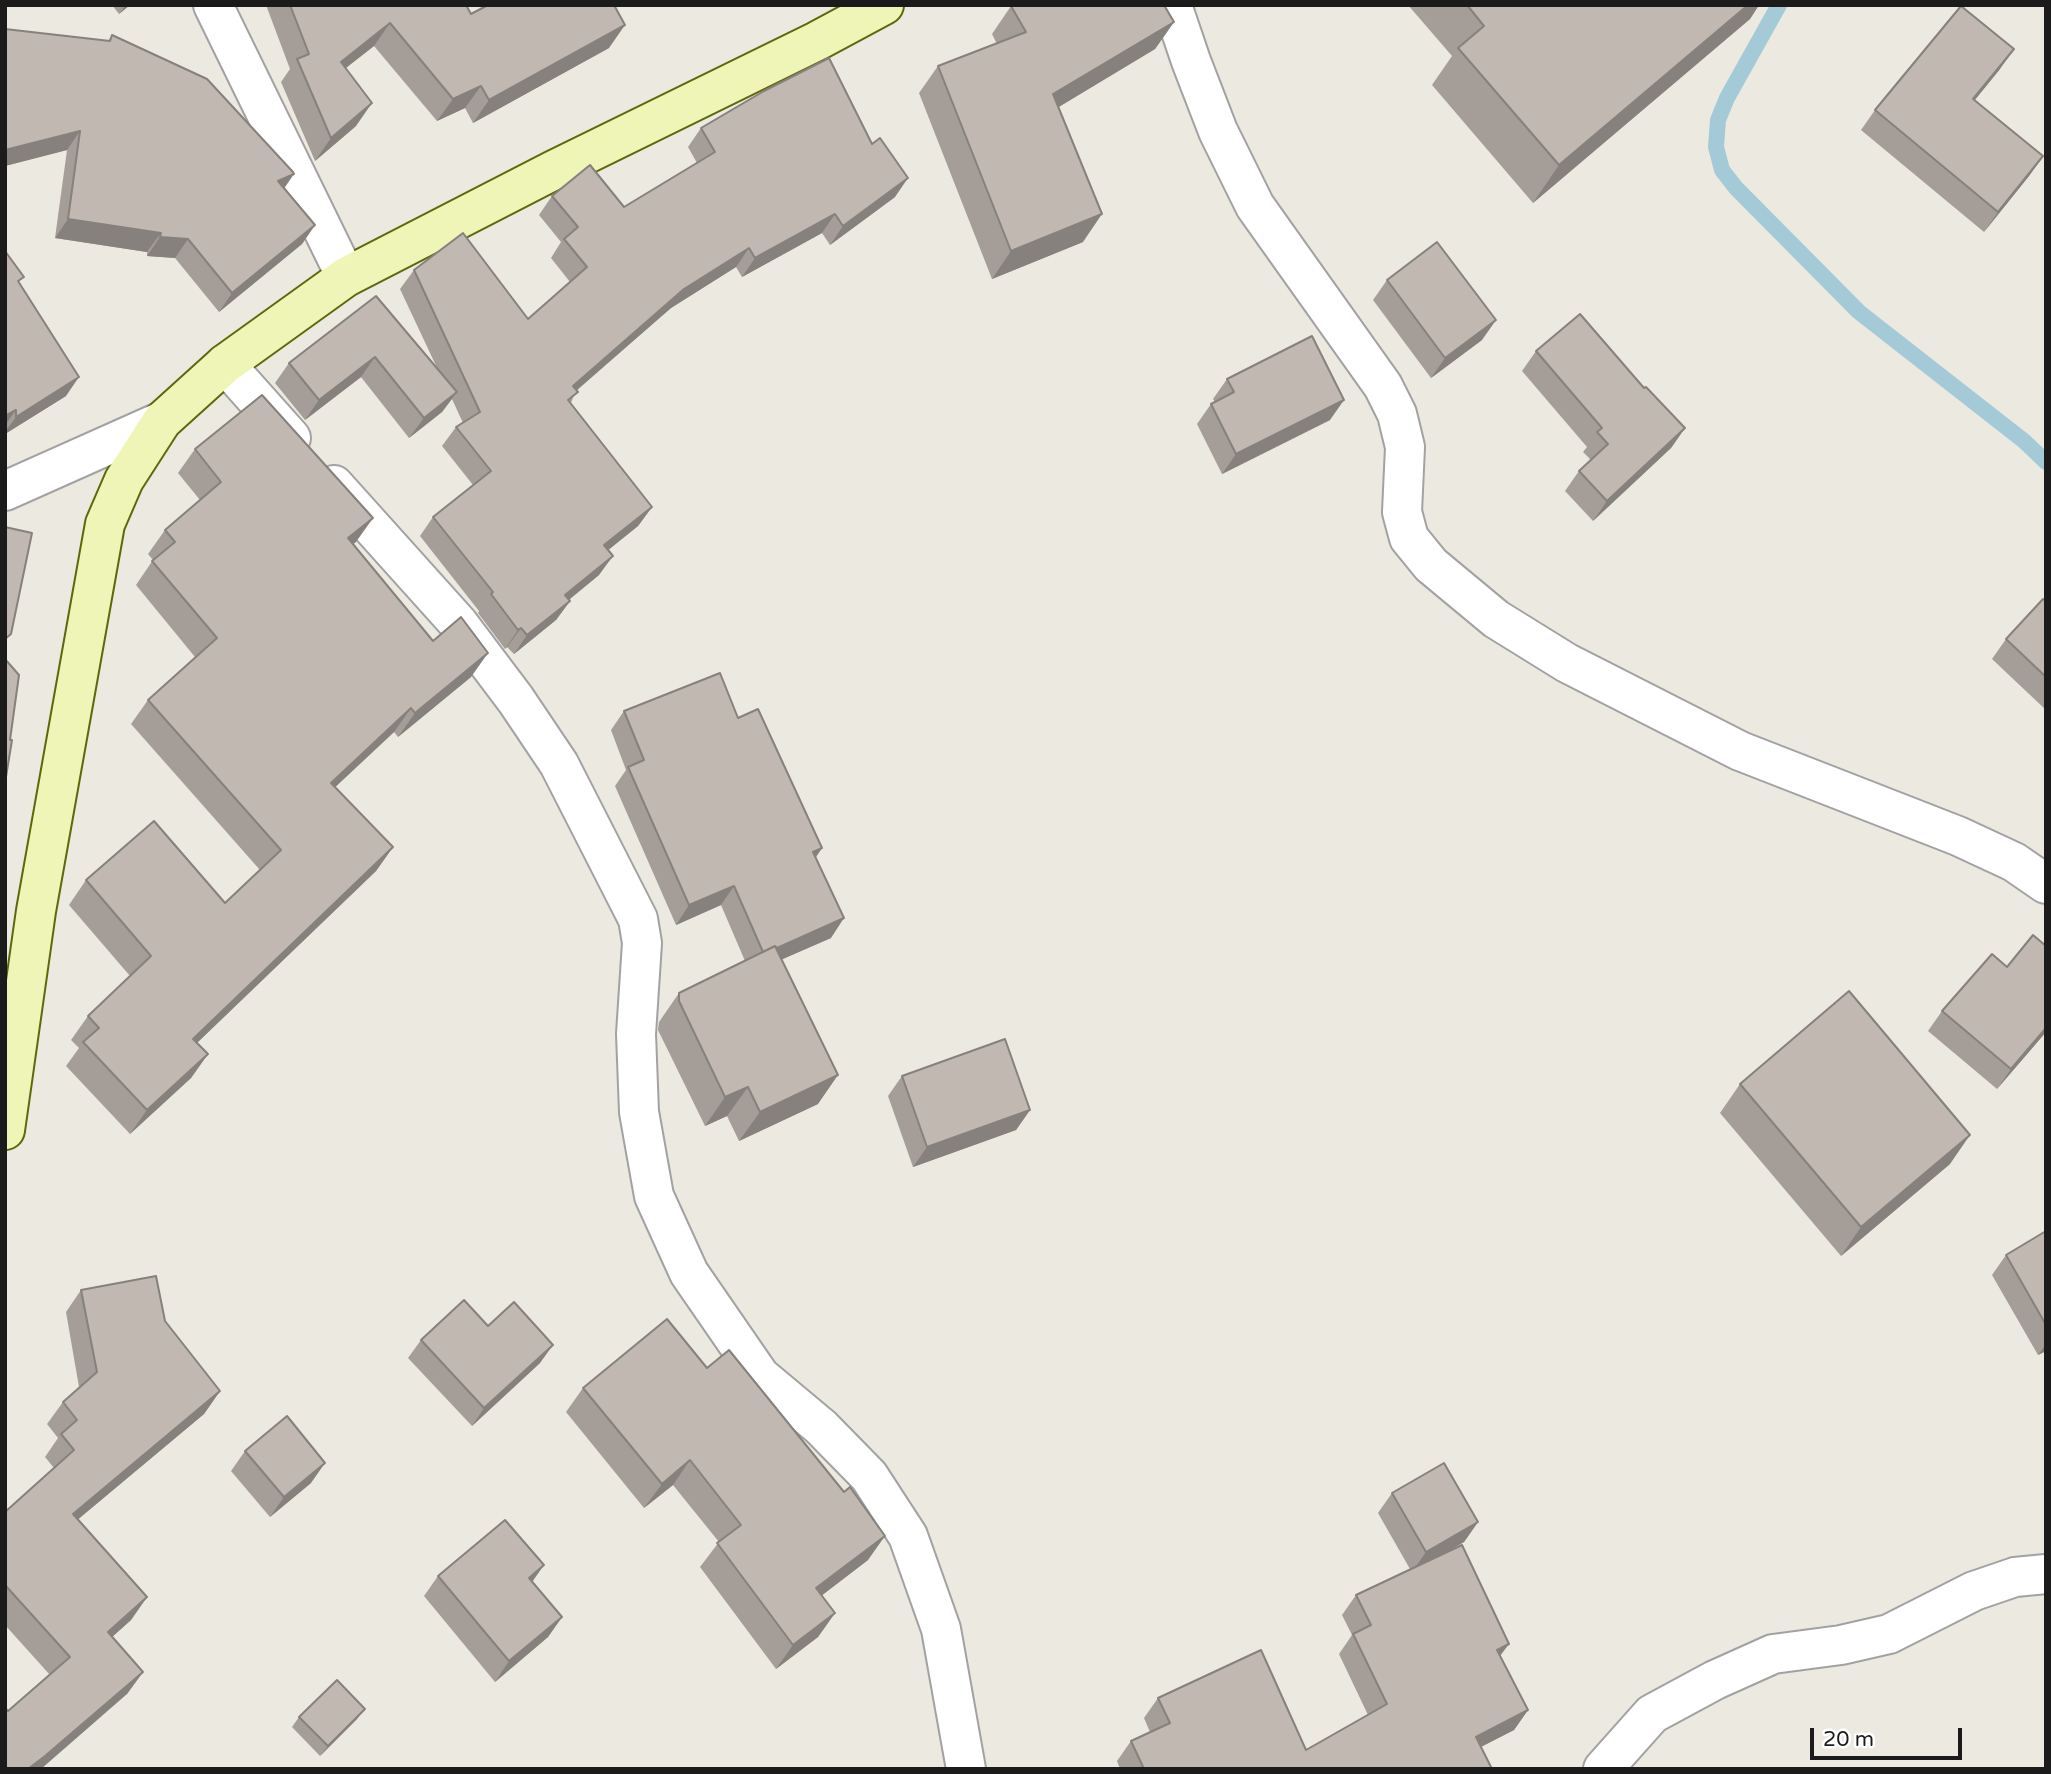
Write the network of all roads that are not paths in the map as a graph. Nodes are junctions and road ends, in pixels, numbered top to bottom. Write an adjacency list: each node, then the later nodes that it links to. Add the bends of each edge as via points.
1 (213, 5): 4 (street)
2 (884, 5): 4 (main road)
3 (1172, 5): 8 (street, via 1218,131 1255,206 1383,386 1397,414 1405,447 1402,512 1409,538 1432,565 1496,620 1567,663 1740,751 1958,836 2014,862)
4 (346, 277): 5 (main road)
5 (225, 364): 6 (main road); 11 (street, via 457,623 559,764 638,919 642,943 635,1034 639,1112 654,1196 689,1273 760,1376 869,1475 908,1536 941,1629)
6 (162, 421): 7 (street); 9 (main road, via 124,480 105,524 36,911)
7 (5, 491)
8 (2046, 884)
9 (5, 1130)
10 (2046, 1574): 12 (street, via 2015,1577 1973,1591 1889,1634 1773,1654 1652,1714)
11 (966, 1769)
12 (1604, 1769)

